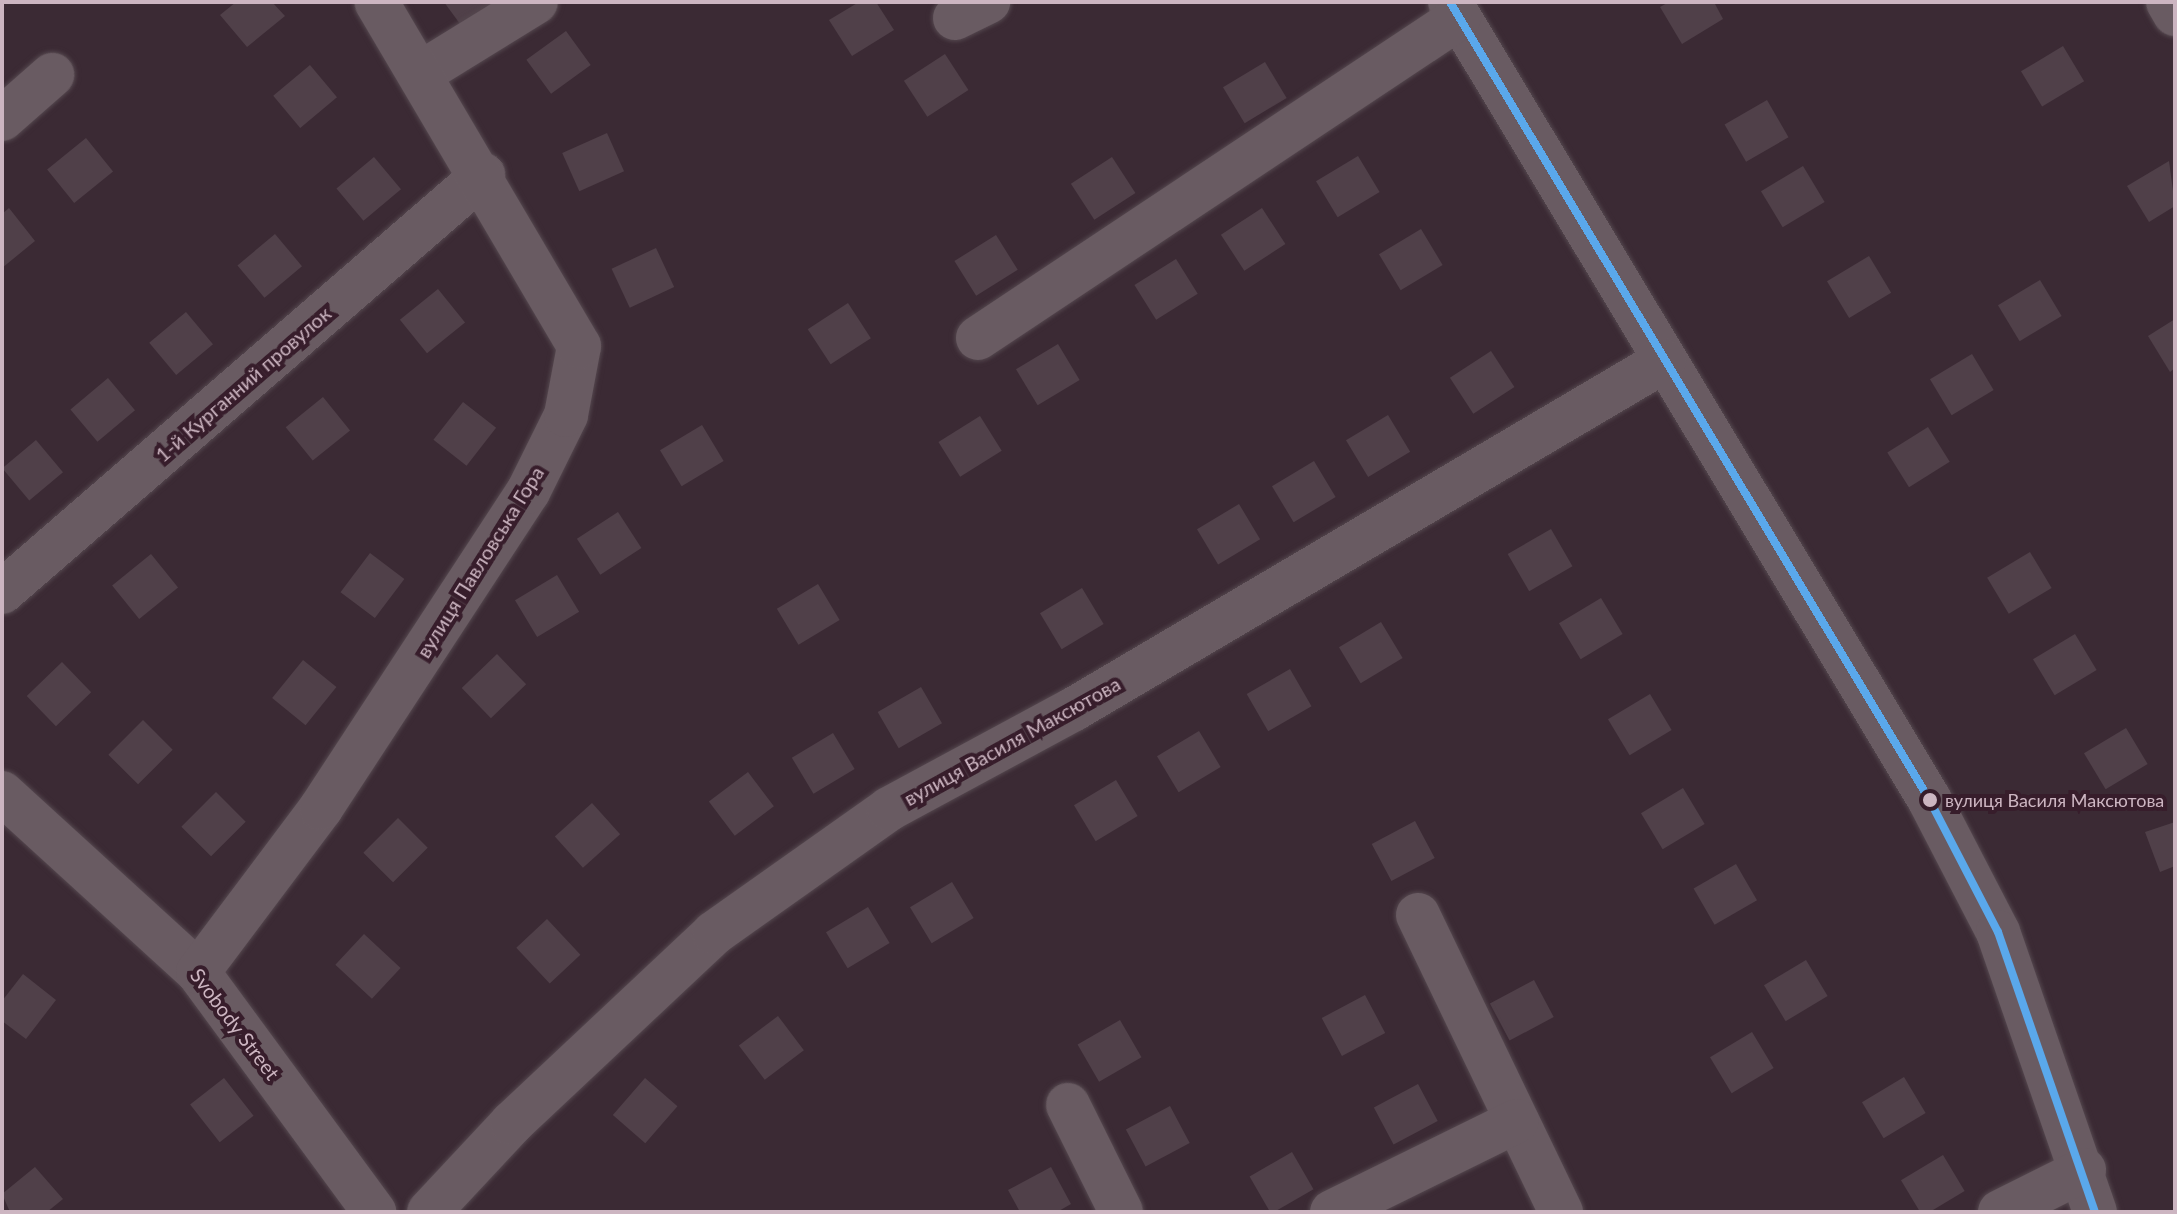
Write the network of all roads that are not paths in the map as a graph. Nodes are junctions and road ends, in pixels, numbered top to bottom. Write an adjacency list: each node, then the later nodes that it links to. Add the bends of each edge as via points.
1 (376, 2): 6 (street, вулиця Павловська Гора)
2 (536, 2): 6 (street)
3 (2168, 2): 5 (street)
4 (1454, 10): 10 (street); 11 (street)
5 (2175, 14)
6 (421, 73): 9 (street, вулиця Павловська Гора)
7 (52, 75): 8 (street)
8 (2, 119)
9 (483, 175): 12 (street, 1-й Курганний провулок); 15 (street, вулиця Павловська Гора, via 579,346 566,415 528,492 338,781)
10 (978, 338)
11 (1664, 361): 18 (street, via 1893,738 1991,918); 20 (street, вулиця Василя Максютова, via 1074,709 889,809 714,933 512,1123)
12 (2, 592)
13 (2, 793): 15 (street, Svobody Street)
14 (1418, 915): 17 (street)
15 (198, 972): 19 (street, Svobody Street)
16 (1068, 1105): 21 (street)
17 (1517, 1121): 22 (street); 23 (street)
18 (2084, 1170): 24 (street); 25 (street)
19 (361, 1210)
20 (429, 1212)
21 (1121, 1212)
22 (1332, 1212)
23 (1561, 1212)
24 (2000, 1212)
25 (2095, 1212)

